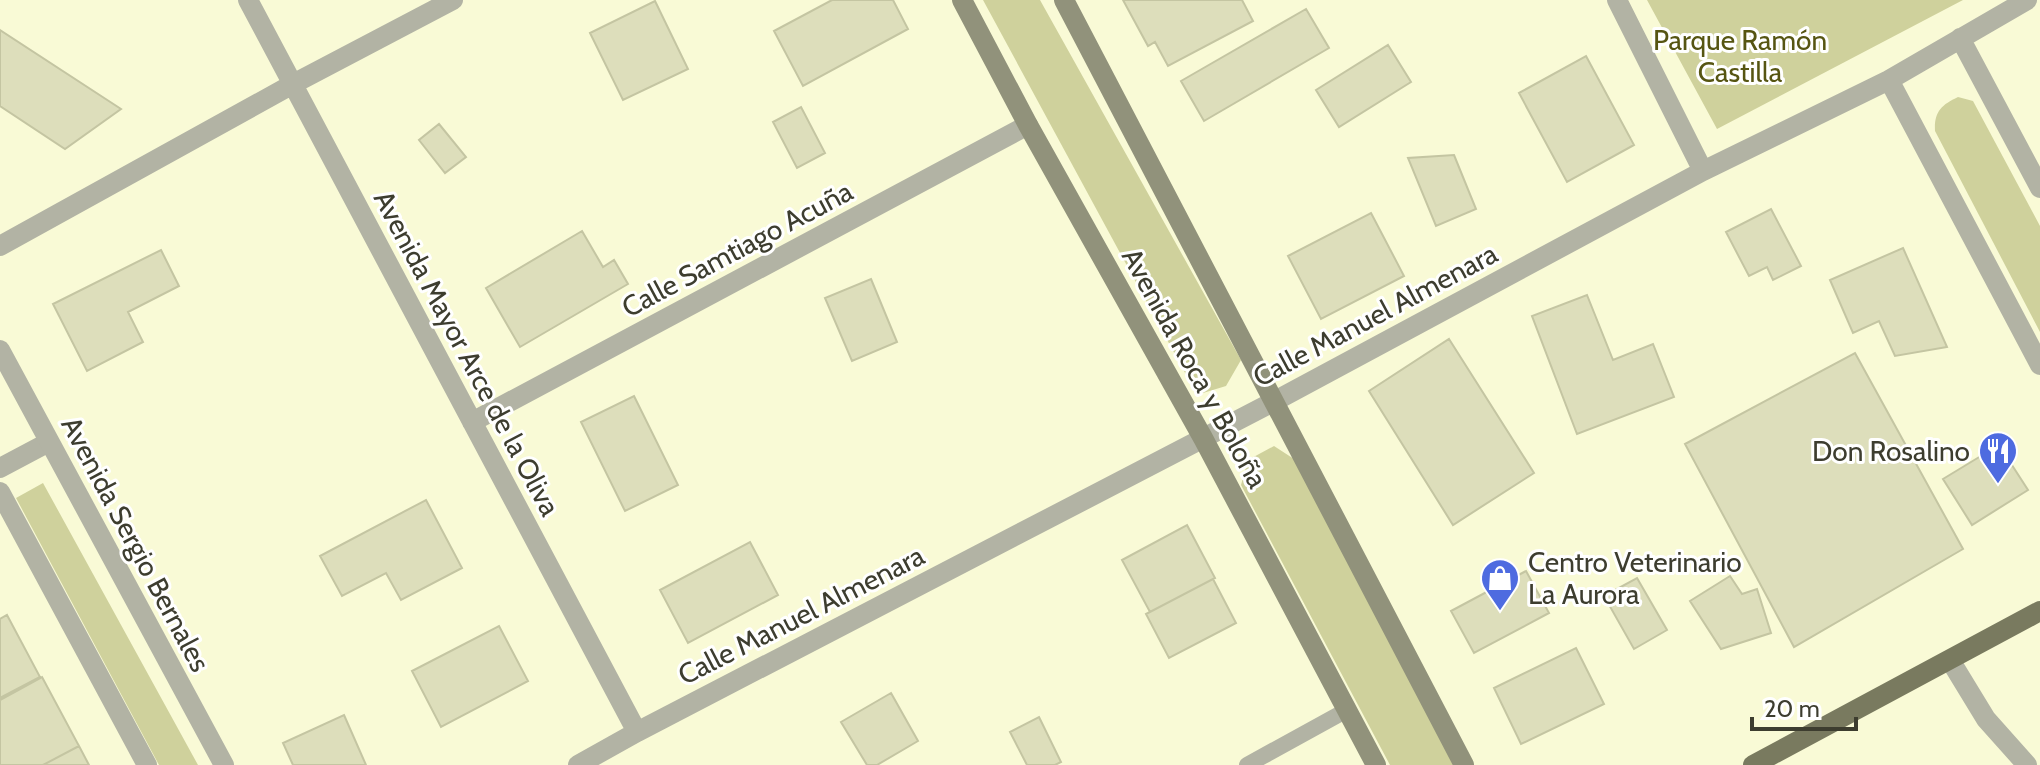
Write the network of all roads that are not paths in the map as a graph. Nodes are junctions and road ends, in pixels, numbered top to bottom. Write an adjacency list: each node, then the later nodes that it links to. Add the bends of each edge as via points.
1 (248, 0): 9 (street, Avenida Mayor Arce de la Oliva)
2 (453, 0): 9 (street)
3 (962, 0): 10 (main road, Avenida Roca y Boloña)
4 (1064, 0): 16 (main road, Avenida Roca y Boloña)
5 (1617, 0): 11 (street)
6 (2027, 0): 7 (street, Calle Manuel Almenara)
7 (1960, 38): 8 (street, Calle Manuel Almenara); 12 (street)
8 (1889, 80): 11 (street, Calle Manuel Almenara); 15 (street)
9 (293, 84): 13 (street); 17 (street, Avenida Mayor Arce de la Oliva)
10 (1028, 125): 17 (street, Calle Samtiago Acuña); 18 (main road, Avenida Roca y Boloña)
11 (1703, 171): 16 (street, Calle Manuel Almenara)
12 (2040, 188)
13 (0, 246)
14 (0, 350): 19 (street, Avenida Sergio Bernales)
15 (2040, 365)
16 (1273, 402): 18 (street, Calle Manuel Almenara); 31 (main road, Avenida Roca y Boloña)
17 (472, 422): 25 (street, Avenida Mayor Arce de la Oliva)
18 (1203, 438): 24 (main road, Avenida Roca y Boloña); 25 (street, Calle Manuel Almenara)
19 (49, 442): 20 (street); 27 (street, Avenida Sergio Bernales)
20 (0, 468)
21 (0, 492): 26 (street)
22 (2040, 611): 23 (main road)
23 (1950, 660): 32 (main road); 33 (street, via 1986,719)
24 (1347, 710): 29 (lane); 30 (main road, Avenida Roca y Boloña)
25 (637, 732): 28 (street, Calle Manuel Almenara)
26 (147, 765)
27 (224, 765)
28 (578, 765)
29 (1247, 765)
30 (1376, 765)
31 (1464, 765)
32 (1753, 765)
33 (2027, 765)

